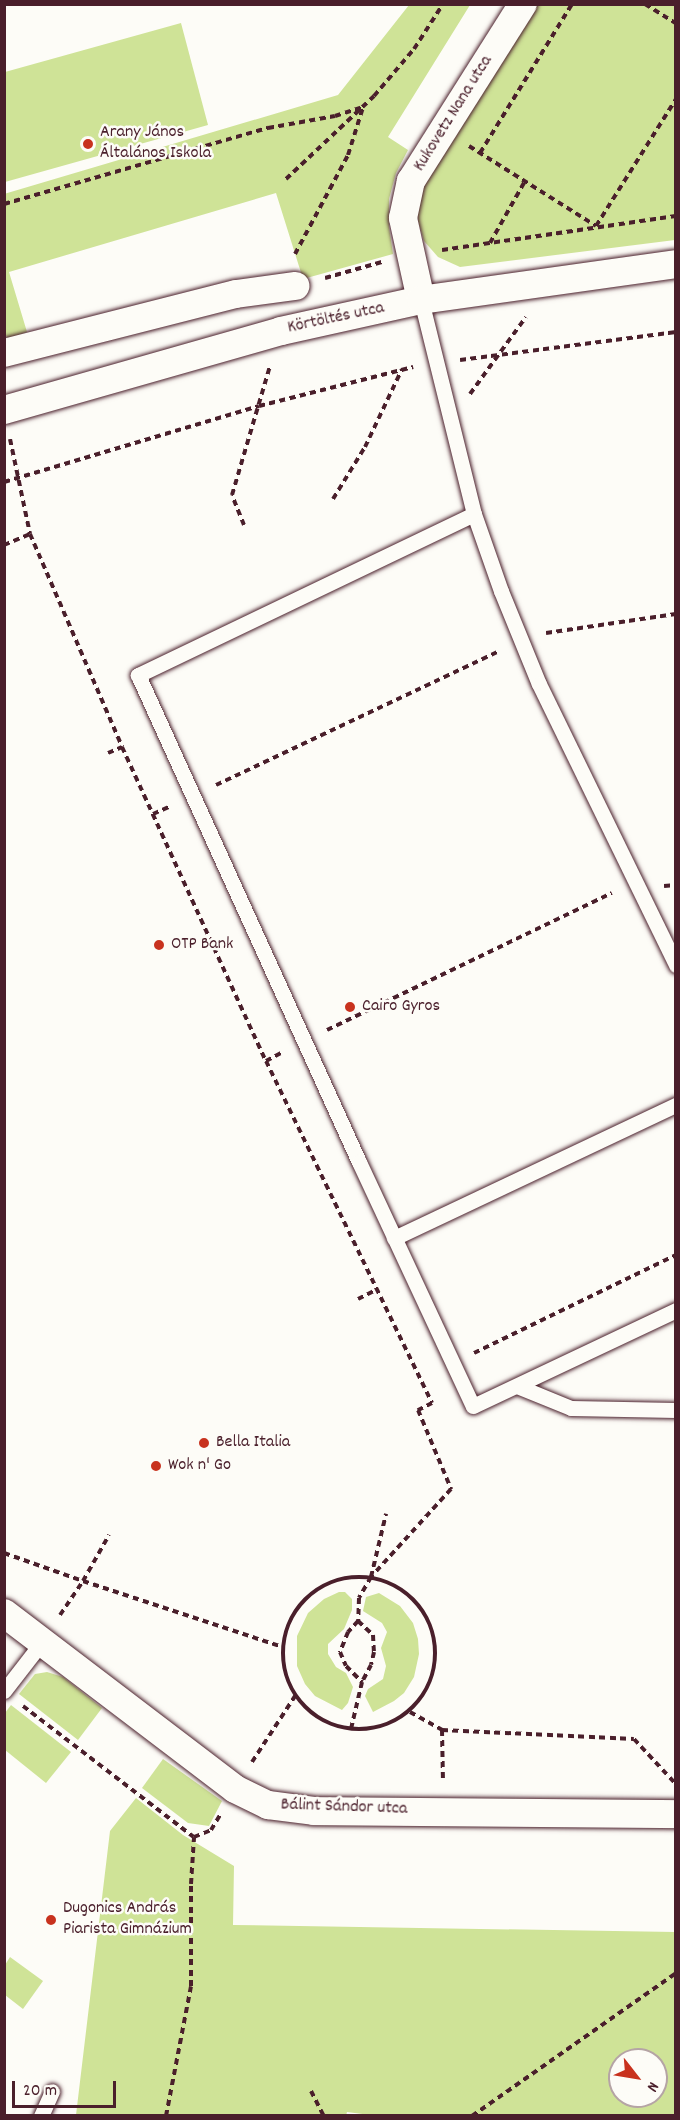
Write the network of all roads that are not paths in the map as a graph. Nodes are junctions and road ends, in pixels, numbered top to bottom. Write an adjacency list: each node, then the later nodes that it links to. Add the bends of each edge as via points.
1 (523, 4): 4 (street, Kukovetz Nana utca, via 411,181 404,218)
2 (675, 264): 4 (street, Körtöltés utca)
3 (289, 286): 5 (street, via 236,294)
4 (421, 300): 6 (street, Körtöltés utca, via 280,331); 7 (lane)
5 (4, 353)
6 (7, 424)
7 (474, 514): 8 (lane, via 539,684); 10 (lane, via 138,675)
8 (675, 965)
9 (675, 1106): 10 (lane)
10 (394, 1238): 12 (lane, via 473,1406)
11 (675, 1310): 12 (lane)
12 (517, 1386): 13 (lane, via 571,1408)
13 (675, 1410)
14 (4, 1613): 15 (street, Bálint Sándor utca)
15 (42, 1642): 16 (lane); 17 (street, Bálint Sándor utca, via 235,1789 268,1805 314,1810)
16 (9, 1695)
17 (675, 1814)
18 (52, 2091): 19 (lane)
19 (41, 2115)

